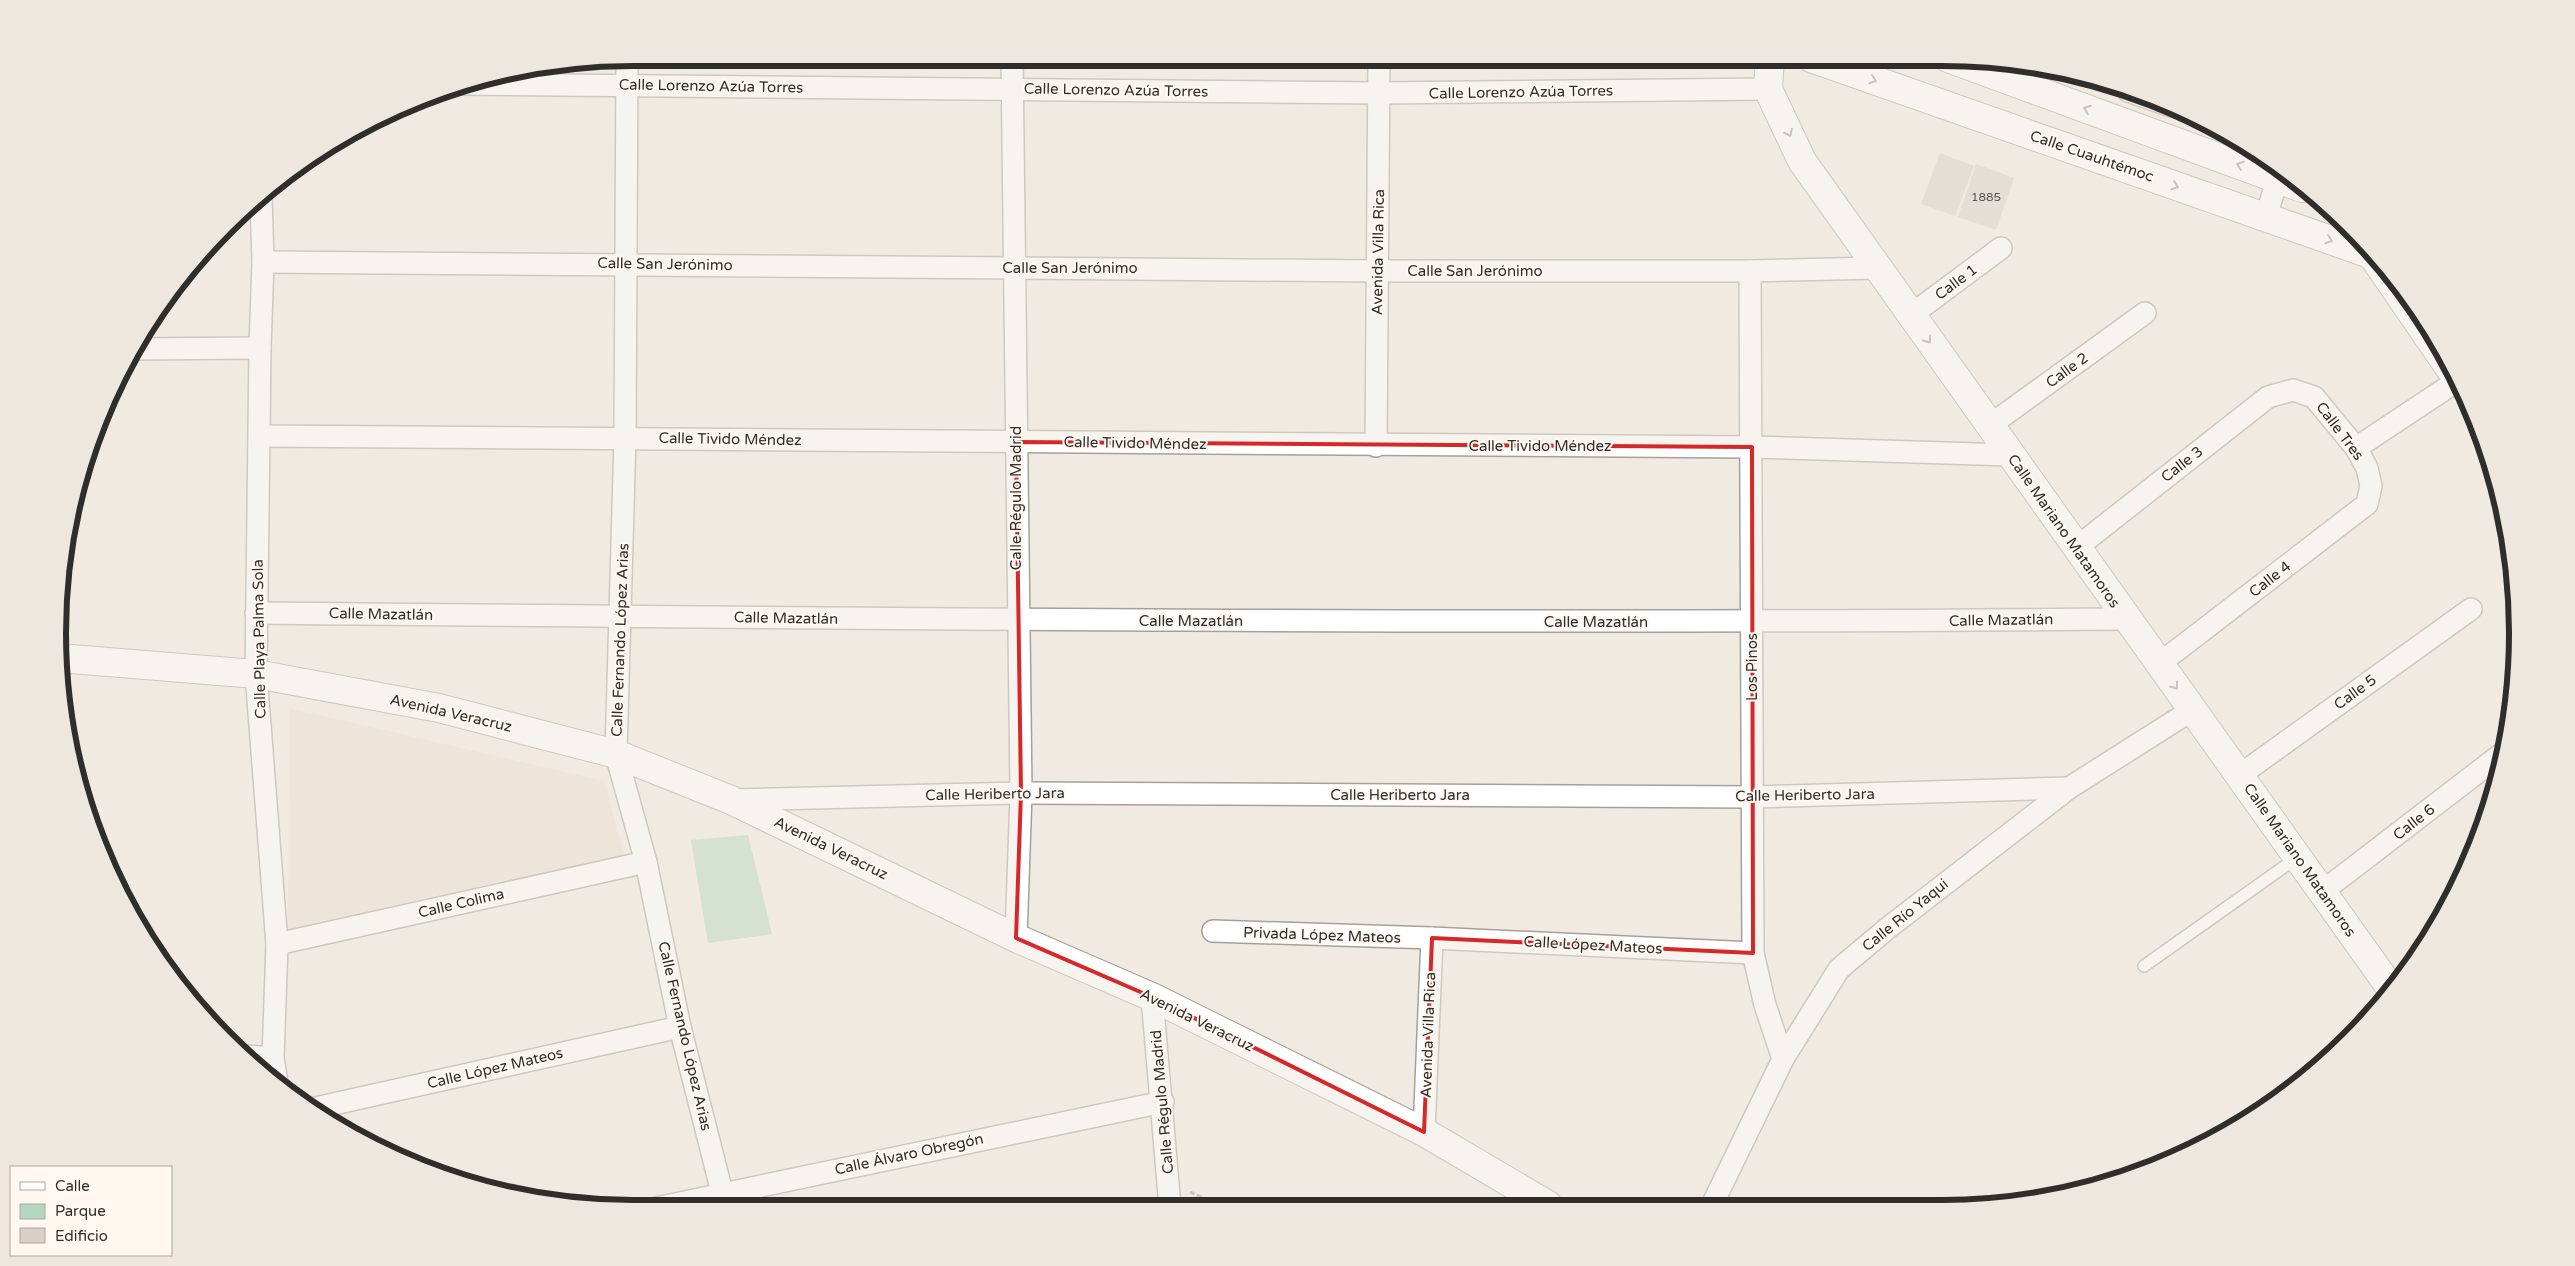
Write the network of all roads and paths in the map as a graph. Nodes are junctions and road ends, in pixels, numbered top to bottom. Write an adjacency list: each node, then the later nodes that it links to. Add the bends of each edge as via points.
1 (626, 66): 8 (street, Calle Fernando López Arias)
2 (1012, 66): 10 (street, Calle Régulo Madrid)
3 (1379, 66): 11 (street, Avenida Villa Rica)
4 (1769, 66): 9 (main road, Calle Mariano Matamoros)
5 (1834, 66): 15 (main road, Calle Cuauhtémoc, one-way to 15)
6 (1973, 67): 12 (main road, one-way to 6)
7 (493, 84): 8 (street, Calle Lorenzo Azúa Torres)
8 (626, 85): 10 (street, Calle Lorenzo Azúa Torres); 19 (street, Calle Fernando López Arias)
9 (1768, 89): 11 (street, Calle Lorenzo Azúa Torres); 21 (main road, Calle Mariano Matamoros, one-way to 21, via 1802,161)
10 (1013, 90): 11 (street, Calle Lorenzo Azúa Torres); 20 (street, Calle Régulo Madrid)
11 (1379, 93): 22 (street, Avenida Villa Rica)
12 (2267, 169)
13 (2277, 176): 15 (street)
14 (262, 204): 18 (street, Calle Playa Palma Sola)
15 (2266, 218): 17 (main road, Calle Cuauhtémoc, one-way to 17)
16 (2001, 248): 25 (street, Calle 1)
17 (2361, 251)
18 (263, 262): 19 (street, Calle San Jerónimo); 26 (street, Calle Playa Palma Sola)
19 (626, 263): 20 (street, Calle San Jerónimo); 32 (street, Calle Fernando López Arias)
20 (1016, 268): 22 (street, Calle San Jerónimo); 33 (street, Calle Régulo Madrid)
21 (1878, 268): 23 (street, Calle San Jerónimo); 25 (main road, Calle Mariano Matamoros)
22 (1378, 271): 23 (street, Calle San Jerónimo); 34 (street, Avenida Villa Rica)
23 (1750, 271): 35 (street, Los Pinos)
24 (2145, 314): 30 (street, Calle 2)
25 (1911, 315): 30 (main road, Calle Mariano Matamoros, one-way to 30)
26 (260, 348): 27 (street); 31 (street, Calle Playa Palma Sola)
27 (143, 349)
28 (2451, 385): 36 (street)
29 (2293, 390): 36 (street, Calle Tres, via 2314,397); 39 (street, Calle 3, via 2268,397)
30 (1989, 426): 37 (main road, Calle Mariano Matamoros)
31 (260, 436): 32 (street, Calle Tivido Méndez); 41 (street, Calle Playa Palma Sola)
32 (625, 437): 33 (street, Calle Tivido Méndez); 42 (street, Calle Fernando López Arias)
33 (1016, 442): 34 (street, Calle Tivido Méndez); 44 (street, Calle Régulo Madrid)
34 (1376, 446): 35 (street, Calle Tivido Méndez)
35 (1752, 447): 37 (street, Calle Tivido Méndez); 45 (street, Los Pinos)
36 (2356, 448): 38 (street, Calle Tres, via 2367,468)
37 (2010, 455): 39 (main road, Calle Mariano Matamoros)
38 (2371, 486): 47 (street, Calle 4, via 2367,504)
39 (2076, 548): 43 (main road, Calle Mariano Matamoros)
40 (2471, 609): 52 (street, Calle 5)
41 (256, 613): 42 (street, Calle Mazatlán); 48 (street, Calle Playa Palma Sola)
42 (621, 616): 44 (street, Calle Mazatlán); 50 (street, Calle Fernando López Arias)
43 (2126, 619): 45 (street, Calle Mazatlán); 47 (main road, Calle Mariano Matamoros)
44 (1017, 621): 45 (street, Calle Mazatlán); 54 (street, Calle Régulo Madrid)
45 (1752, 622): 55 (street, Los Pinos)
46 (67, 659): 48 (main road, Avenida Veracruz)
47 (2159, 664): 49 (main road, Calle Mariano Matamoros, one-way to 49)
48 (256, 674): 50 (main road, Avenida Veracruz, via 439,708); 63 (street, Calle Playa Palma Sola)
49 (2192, 710): 52 (main road, Calle Mariano Matamoros); 53 (street, Calle Río Yaqui)
50 (616, 754): 56 (main road, Avenida Veracruz); 58 (street, Calle Fernando López Arias)
51 (2494, 760): 59 (street, Calle 6)
52 (2240, 775): 57 (main road, Calle Mariano Matamoros)
53 (2070, 788): 55 (street, Calle Heriberto Jara); 71 (street, Calle Río Yaqui, via 1839,969)
54 (1020, 792): 55 (street, Calle Heriberto Jara); 56 (street, Calle Heriberto Jara); 61 (street, Calle Régulo Madrid)
55 (1752, 797): 64 (street, Los Pinos)
56 (731, 800): 61 (main road, Avenida Veracruz)
57 (2298, 858): 59 (main road, Calle Mariano Matamoros); 65 (lane)
58 (646, 862): 63 (street, Calle Colima); 68 (street, Calle Fernando López Arias)
59 (2323, 891): 66 (main road, Calle Mariano Matamoros)
60 (1212, 932): 62 (street, Privada López Mateos)
61 (1016, 938): 67 (main road, Avenida Veracruz)
62 (1432, 938): 64 (street, Calle López Mateos); 75 (street, Avenida Villa Rica)
63 (277, 944): 70 (street, Calle Playa Palma Sola)
64 (1753, 953): 71 (street, Los Pinos, via 1765,1005)
65 (2144, 966)
66 (2387, 983)
67 (1152, 997): 73 (street, Calle Régulo Madrid); 75 (main road, Avenida Veracruz)
68 (680, 1027): 74 (street, Calle López Mateos); 77 (street, Calle Fernando López Arias)
69 (257, 1057): 70 (street)
70 (273, 1058): 72 (street, Calle Playa Palma Sola)
71 (1783, 1059): 81 (street, Calle Río Yaqui)
72 (275, 1073)
73 (1163, 1102): 76 (street, Calle Régulo Madrid); 77 (street, Calle Álvaro Obregón)
74 (323, 1107)
75 (1424, 1132): 80 (main road, Avenida Veracruz)
76 (1168, 1182): 78 (street, Calle Régulo Madrid); 79 (path)
77 (724, 1200)
78 (1169, 1200)
79 (1208, 1200)
80 (1540, 1200)
81 (1714, 1200)

